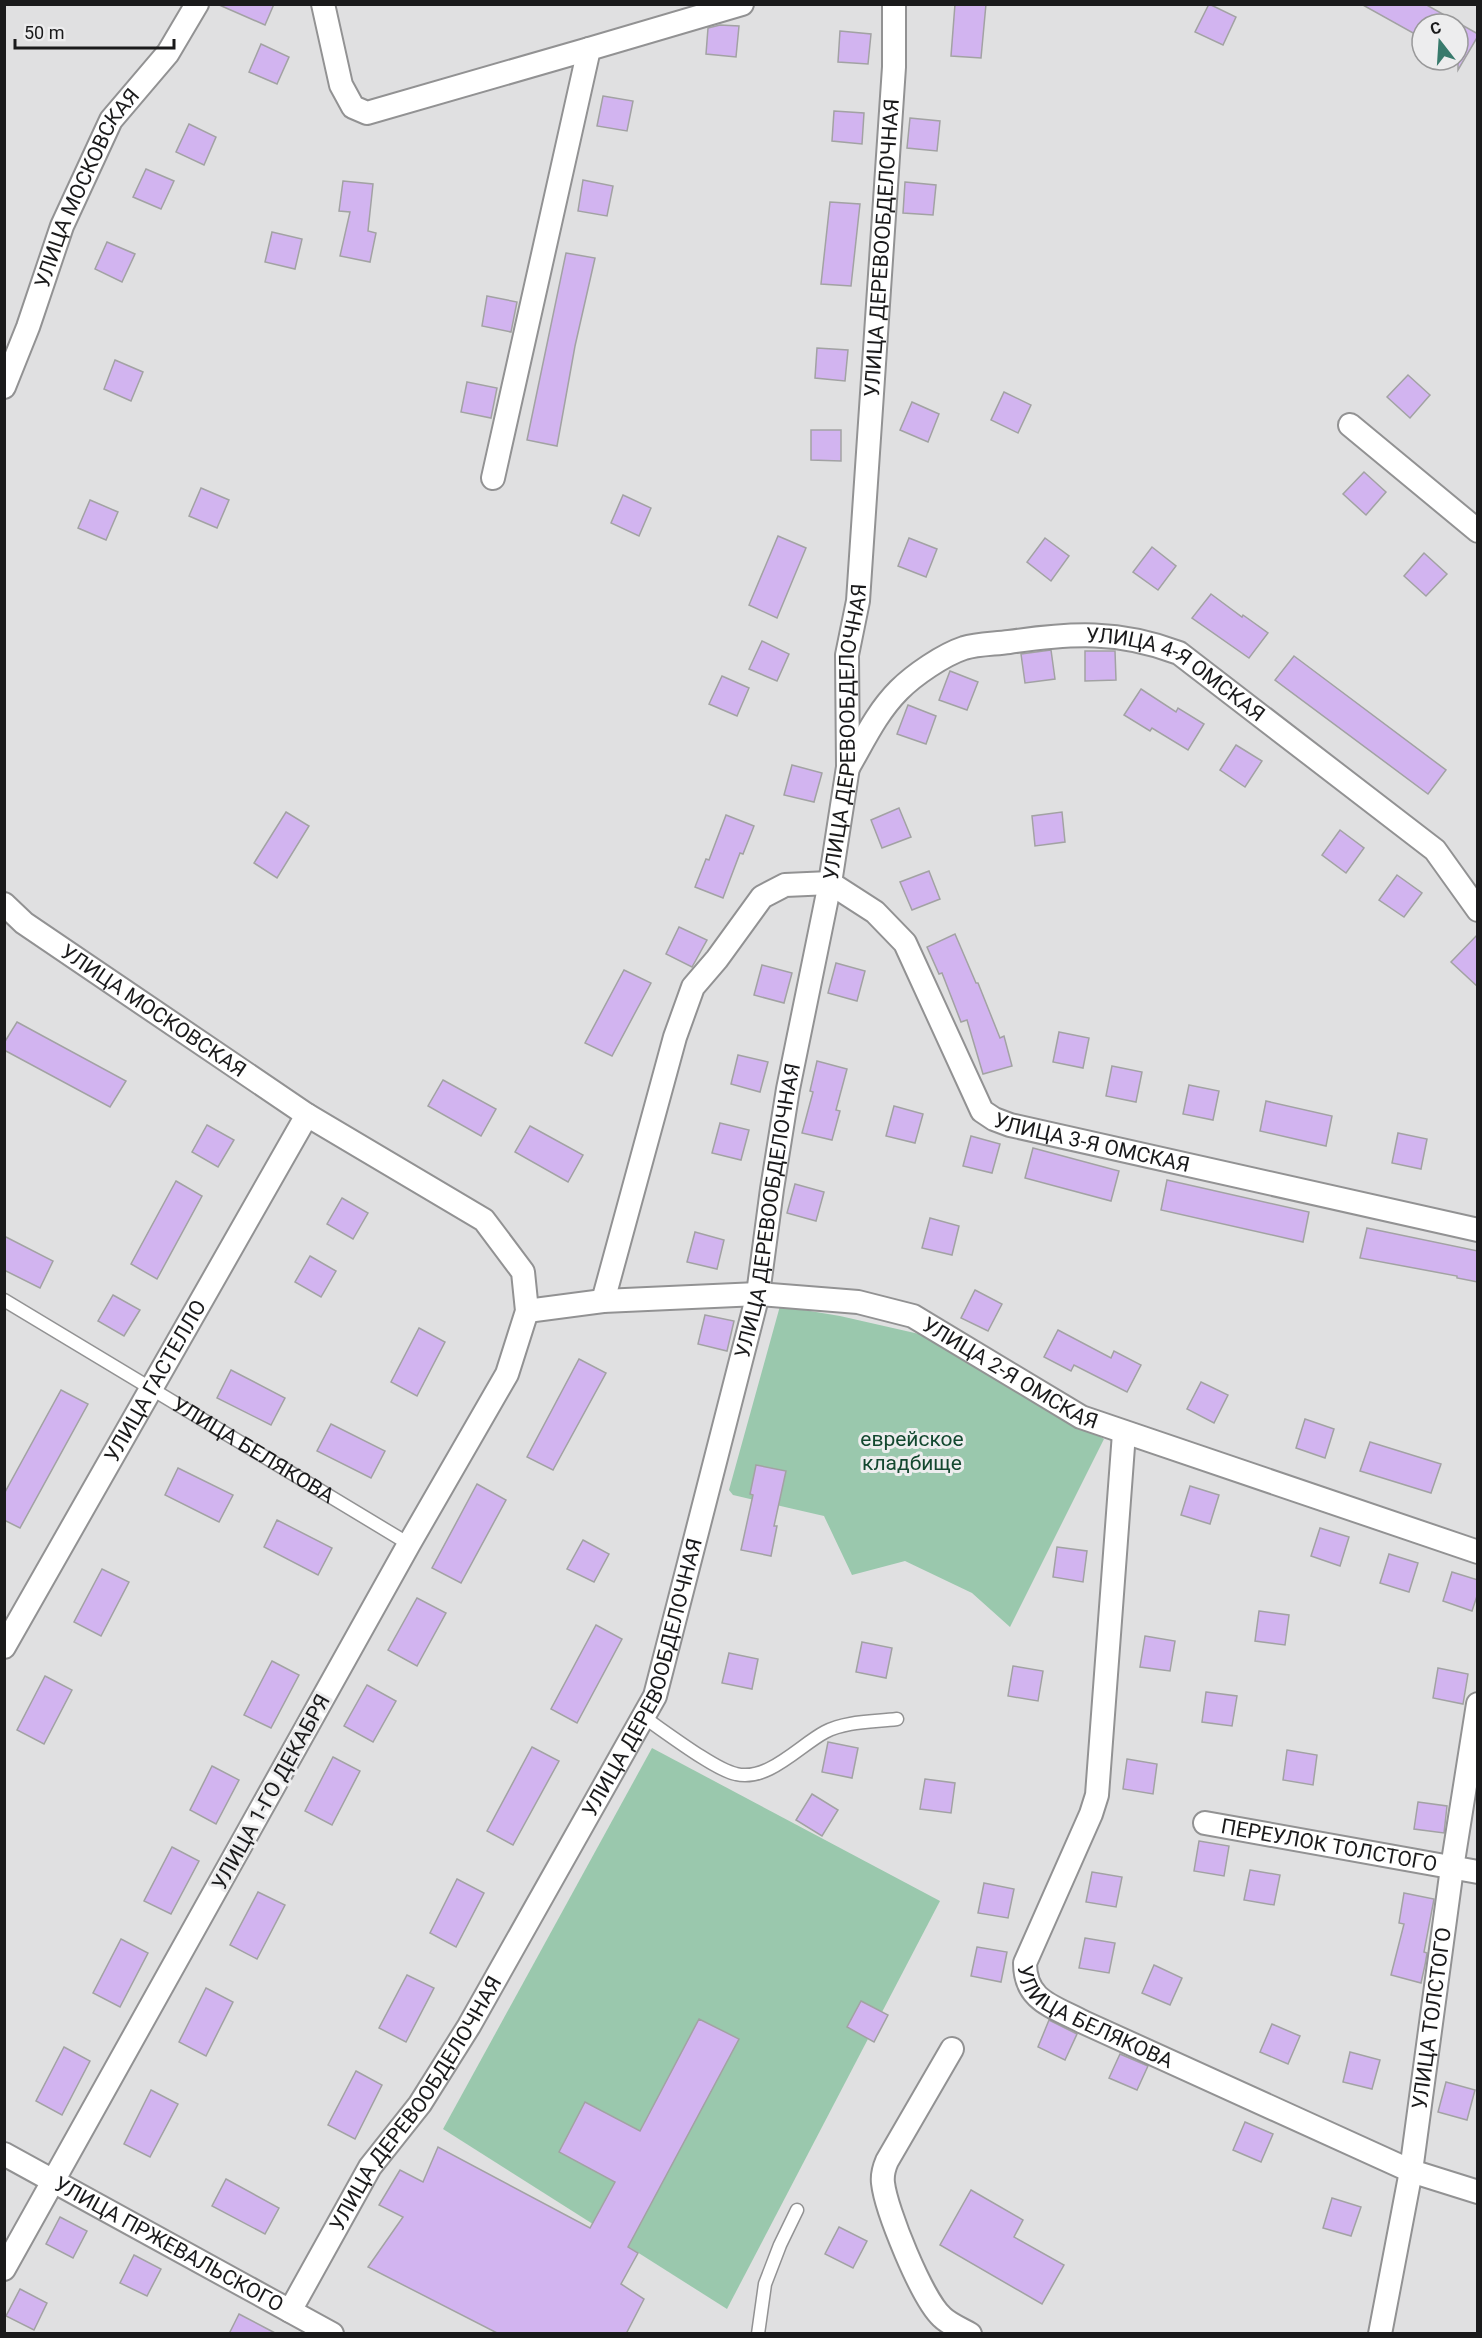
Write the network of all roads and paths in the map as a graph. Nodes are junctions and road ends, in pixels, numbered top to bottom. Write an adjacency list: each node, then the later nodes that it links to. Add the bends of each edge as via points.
1 (197, 4): 6 (street, УЛИЦА МОСКОВСКАЯ, via 168,53 111,120 62,226)
2 (323, 4): 5 (street, via 341,85 353,107 367,113)
3 (742, 4): 5 (street)
4 (894, 4): 10 (street, УЛИЦА ДЕРЕВООБДЕЛОЧНАЯ, via 894,67 858,601 847,655)
5 (589, 49): 8 (street)
6 (4, 387)
7 (1350, 425): 9 (street)
8 (493, 478)
9 (1478, 531)
10 (848, 767): 11 (street, УЛИЦА ДЕРЕВООБДЕЛОЧНАЯ); 13 (street, УЛИЦА 4-Я ОМСКАЯ, via 878,715 899,690 927,668 963,649 1044,637 1123,636 1179,653 1435,850)
11 (830, 883): 15 (street, УЛИЦА 3-Я ОМСКАЯ, via 875,912 905,943 982,1111 994,1119); 16 (street, УЛИЦА ДЕРЕВООБДЕЛОЧНАЯ, via 788,1089); 18 (street, via 785,885 762,897 693,987 672,1049)
12 (4, 904): 14 (street, УЛИЦА МОСКОВСКАЯ, via 24,924)
13 (1478, 910)
14 (307, 1115): 19 (street, УЛИЦА МОСКОВСКАЯ, via 484,1220 523,1272); 20 (street, УЛИЦА ГАСТЕЛЛО)
15 (1478, 1230)
16 (758, 1294): 18 (street, УЛИЦА 2-Я ОМСКАЯ); 21 (street, УЛИЦА 2-Я ОМСКАЯ, via 858,1302 913,1316 1081,1418); 26 (street, УЛИЦА ДЕРЕВООБДЕЛОЧНАЯ, via 655,1696)
17 (4, 1300): 20 (lane, УЛИЦА БЕЛЯКОВА)
18 (603, 1301): 19 (street, УЛИЦА 2-Я ОМСКАЯ)
19 (527, 1311): 22 (street, УЛИЦА 1-ГО ДЕКАБРЯ, via 507,1374)
20 (150, 1389): 22 (lane, УЛИЦА БЕЛЯКОВА); 24 (street, УЛИЦА ГАСТЕЛЛО)
21 (1124, 1433): 23 (street, УЛИЦА 2-Я ОМСКАЯ); 33 (street, УЛИЦА БЕЛЯКОВА, via 1097,1795 1025,1962 1025,1979 1035,1996 1083,2022)
22 (409, 1544): 34 (street, УЛИЦА 1-ГО ДЕКАБРЯ)
23 (1478, 1552)
24 (4, 1647)
25 (1478, 1704): 29 (street, УЛИЦА ТОЛСТОГО)
26 (642, 1716): 27 (lane, via 736,1774 763,1771 826,1731); 38 (street, УЛИЦА ДЕРЕВООБДЕЛОЧНАЯ, via 469,2026 420,2104 370,2167)
27 (897, 1719)
28 (1205, 1824): 29 (street, ПЕРЕУЛОК ТОЛСТОГО)
29 (1452, 1868): 30 (street, ПЕРЕУЛОК ТОЛСТОГО); 33 (street, УЛИЦА ТОЛСТОГО)
30 (1478, 1872)
31 (952, 2049): 42 (street, via 887,2161 883,2184 919,2283 941,2317)
32 (4, 2154): 34 (street, УЛИЦА ПРЖЕВАЛЬСКОГО)
33 (1411, 2171): 35 (street, УЛИЦА БЕЛЯКОВА); 43 (street, УЛИЦА ТОЛСТОГО)
34 (53, 2182): 37 (street, УЛИЦА 1-ГО ДЕКАБРЯ); 38 (street, УЛИЦА ПРЖЕВАЛЬСКОГО)
35 (1478, 2192)
36 (797, 2210): 41 (lane, via 765,2284)
37 (4, 2269)
38 (290, 2311): 39 (street, УЛИЦА ПРЖЕВАЛЬСКОГО)
39 (308, 2328): 40 (street, УЛИЦА ПРЖЕВАЛЬСКОГО)
40 (332, 2334)
41 (758, 2334)
42 (970, 2334)
43 (1380, 2334)

